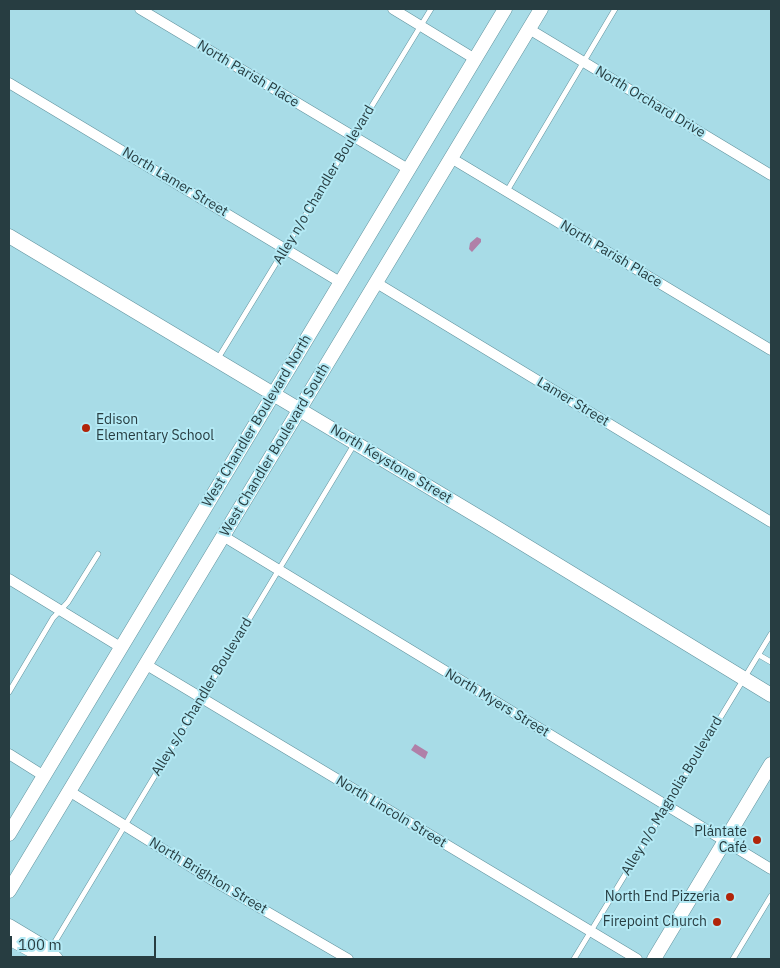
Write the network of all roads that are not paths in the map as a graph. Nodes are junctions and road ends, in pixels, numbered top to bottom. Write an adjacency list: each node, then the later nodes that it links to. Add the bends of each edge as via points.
1 (140, 9): 12 (street, North Parish Place)
2 (393, 9): 7 (street)
3 (430, 9): 7 (lane, Alley n/o Chandler Boulevard)
4 (505, 9): 9 (main road, West Chandler Boulevard North)
5 (541, 9): 8 (main road, West Chandler Boulevard South)
6 (615, 9): 10 (lane)
7 (420, 26): 9 (street); 12 (lane, Alley n/o Chandler Boulevard)
8 (529, 29): 10 (street, North Orchard Drive); 13 (main road, West Chandler Boulevard South)
9 (476, 59): 14 (main road, West Chandler Boulevard North)
10 (584, 62): 15 (street, North Orchard Drive); 16 (lane)
11 (9, 83): 18 (street, North Lamer Street)
12 (353, 137): 14 (street, North Parish Place); 18 (lane, Alley n/o Chandler Boulevard)
13 (452, 158): 16 (street, North Parish Place); 20 (main road, West Chandler Boulevard South)
14 (408, 169): 19 (main road, West Chandler Boulevard North)
15 (771, 175)
16 (506, 192): 21 (street, North Parish Place)
17 (9, 238): 22 (main road, North Keystone Street)
18 (285, 250): 19 (street, North Lamer Street); 22 (lane, Alley n/o Chandler Boulevard)
19 (340, 282): 23 (main road, West Chandler Boulevard North)
20 (375, 282): 24 (main road, West Chandler Boulevard South); 26 (street, Lamer Street)
21 (771, 350)
22 (217, 361): 23 (main road, North Keystone Street)
23 (274, 394): 24 (main road, North Keystone Street); 33 (main road, West Chandler Boulevard North)
24 (298, 409): 25 (main road, North Keystone Street); 27 (main road, West Chandler Boulevard South)
25 (355, 442): 29 (lane, Alley s/o Chandler Boulevard); 37 (main road, North Keystone Street)
26 (771, 522)
27 (223, 536): 29 (street, North Myers Street); 36 (main road, West Chandler Boulevard South)
28 (98, 554): 31 (lane)
29 (278, 570): 40 (lane, Alley s/o Chandler Boulevard); 45 (street, North Myers Street)
30 (9, 580): 31 (street)
31 (60, 610): 33 (street); 38 (lane)
32 (771, 634): 34 (lane, Alley n/o Magnolia Boulevard)
33 (122, 648): 43 (main road, West Chandler Boulevard North)
34 (758, 654): 35 (lane); 37 (lane, Alley n/o Magnolia Boulevard)
35 (771, 662)
36 (145, 664): 40 (street, North Lincoln Street); 44 (main road, West Chandler Boulevard South)
37 (744, 678): 39 (main road, North Keystone Street); 45 (lane, Alley n/o Magnolia Boulevard)
38 (9, 692)
39 (771, 695)
40 (201, 698): 46 (lane, Alley s/o Chandler Boulevard); 53 (street, North Lincoln Street)
41 (9, 754): 43 (street)
42 (771, 764): 48 (main road)
43 (44, 776): 47 (main road, West Chandler Boulevard North)
44 (69, 791): 46 (street, North Brighton Street); 50 (main road, West Chandler Boulevard South)
45 (667, 806): 48 (street, North Myers Street); 53 (lane, Alley n/o Magnolia Boulevard)
46 (125, 826): 56 (lane, Alley s/o Chandler Boulevard); 58 (street, North Brighton Street)
47 (9, 834)
48 (724, 841): 49 (street, North Myers Street); 61 (main road)
49 (771, 869)
50 (9, 891)
51 (771, 896): 62 (lane)
52 (9, 926): 56 (main road)
53 (590, 932): 59 (lane, Alley n/o Magnolia Boulevard); 60 (street, North Lincoln Street)
54 (9, 938): 56 (main road)
55 (9, 945): 57 (main road)
56 (51, 957)
57 (33, 959)
58 (348, 959)
59 (574, 959)
60 (637, 959)
61 (654, 959)
62 (733, 959)

